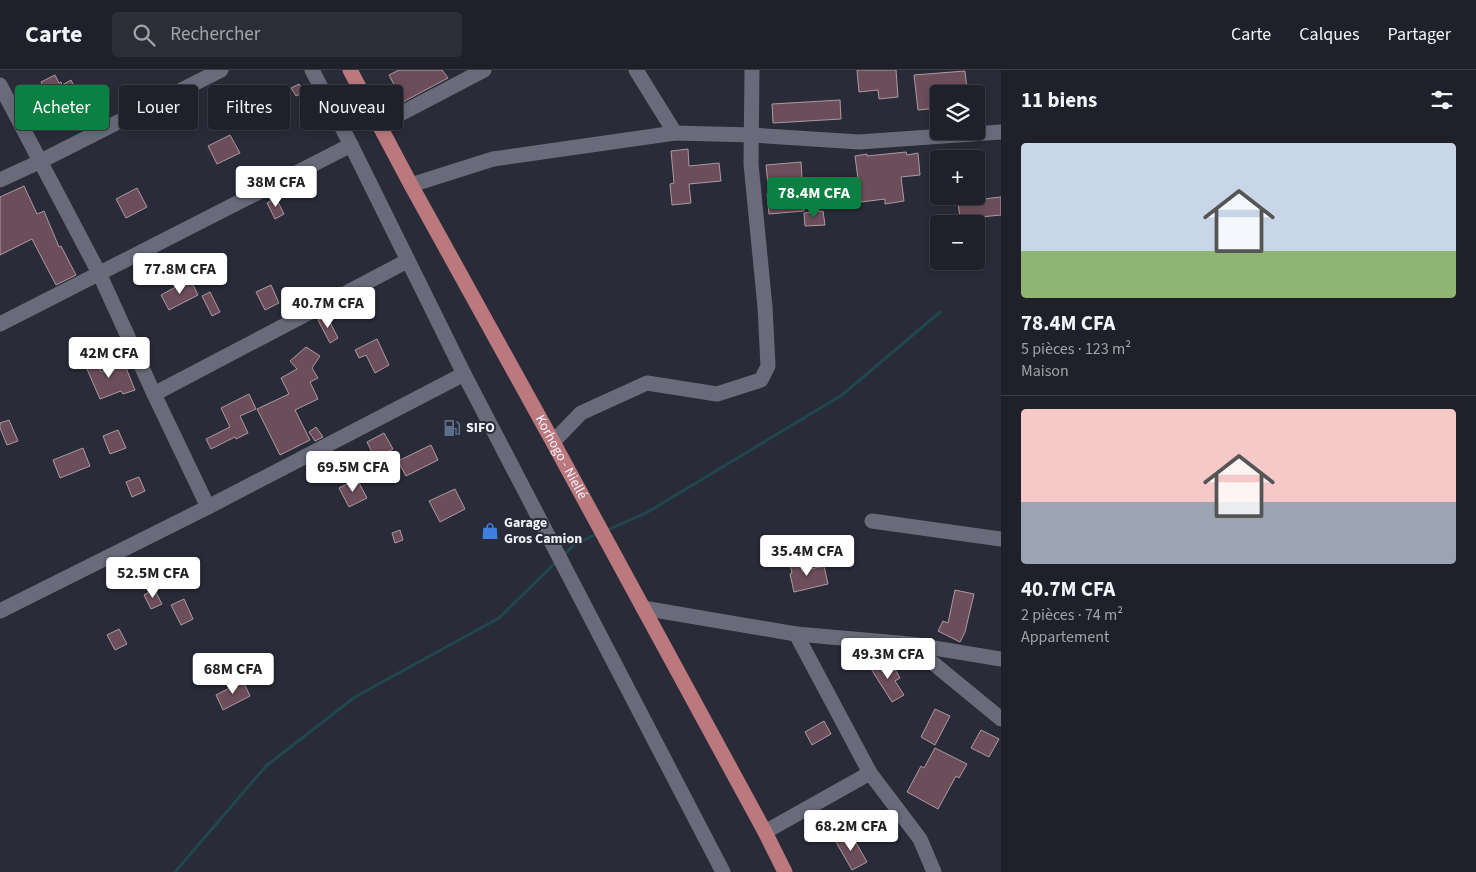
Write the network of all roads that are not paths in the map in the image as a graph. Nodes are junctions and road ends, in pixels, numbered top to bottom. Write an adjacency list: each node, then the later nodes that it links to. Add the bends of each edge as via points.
1 (221, 70): 15 (street)
2 (312, 70): 14 (street)
3 (350, 70): 8 (main road, Korhogo - Niellé)
4 (484, 70): 9 (street)
5 (636, 70): 12 (street)
6 (752, 70): 13 (street)
7 (0, 85): 15 (street)
8 (358, 85)
9 (403, 112)
10 (382, 130): 17 (main road, Korhogo - Niellé)
11 (1001, 132): 13 (street, via 859,142)
12 (675, 133): 13 (street); 17 (street, via 493,159)
13 (752, 135): 23 (street, via 751,164 768,366 761,380 717,394 647,383 581,413)
14 (351, 145): 18 (street); 19 (street)
15 (39, 162): 16 (street); 19 (street)
16 (0, 180)
17 (411, 185): 23 (main road, Korhogo - Niellé)
18 (408, 260): 21 (street); 22 (street)
19 (99, 273): 20 (street); 22 (street)
20 (0, 324)
21 (464, 374): 24 (street); 35 (street)
22 (154, 394): 24 (street)
23 (553, 442): 27 (main road, Korhogo - Niellé)
24 (208, 507): 28 (street)
25 (872, 521): 26 (street)
26 (1001, 539)
27 (643, 608): 29 (street); 34 (main road, Korhogo - Niellé)
28 (0, 611)
29 (796, 634): 30 (street); 33 (street)
30 (910, 644): 31 (street); 32 (street)
31 (1001, 659)
32 (1001, 719)
33 (870, 774): 34 (street); 37 (street, via 920,839)
34 (765, 832): 36 (main road, Korhogo - Niellé)
35 (724, 872)
36 (786, 872)
37 (934, 872)

